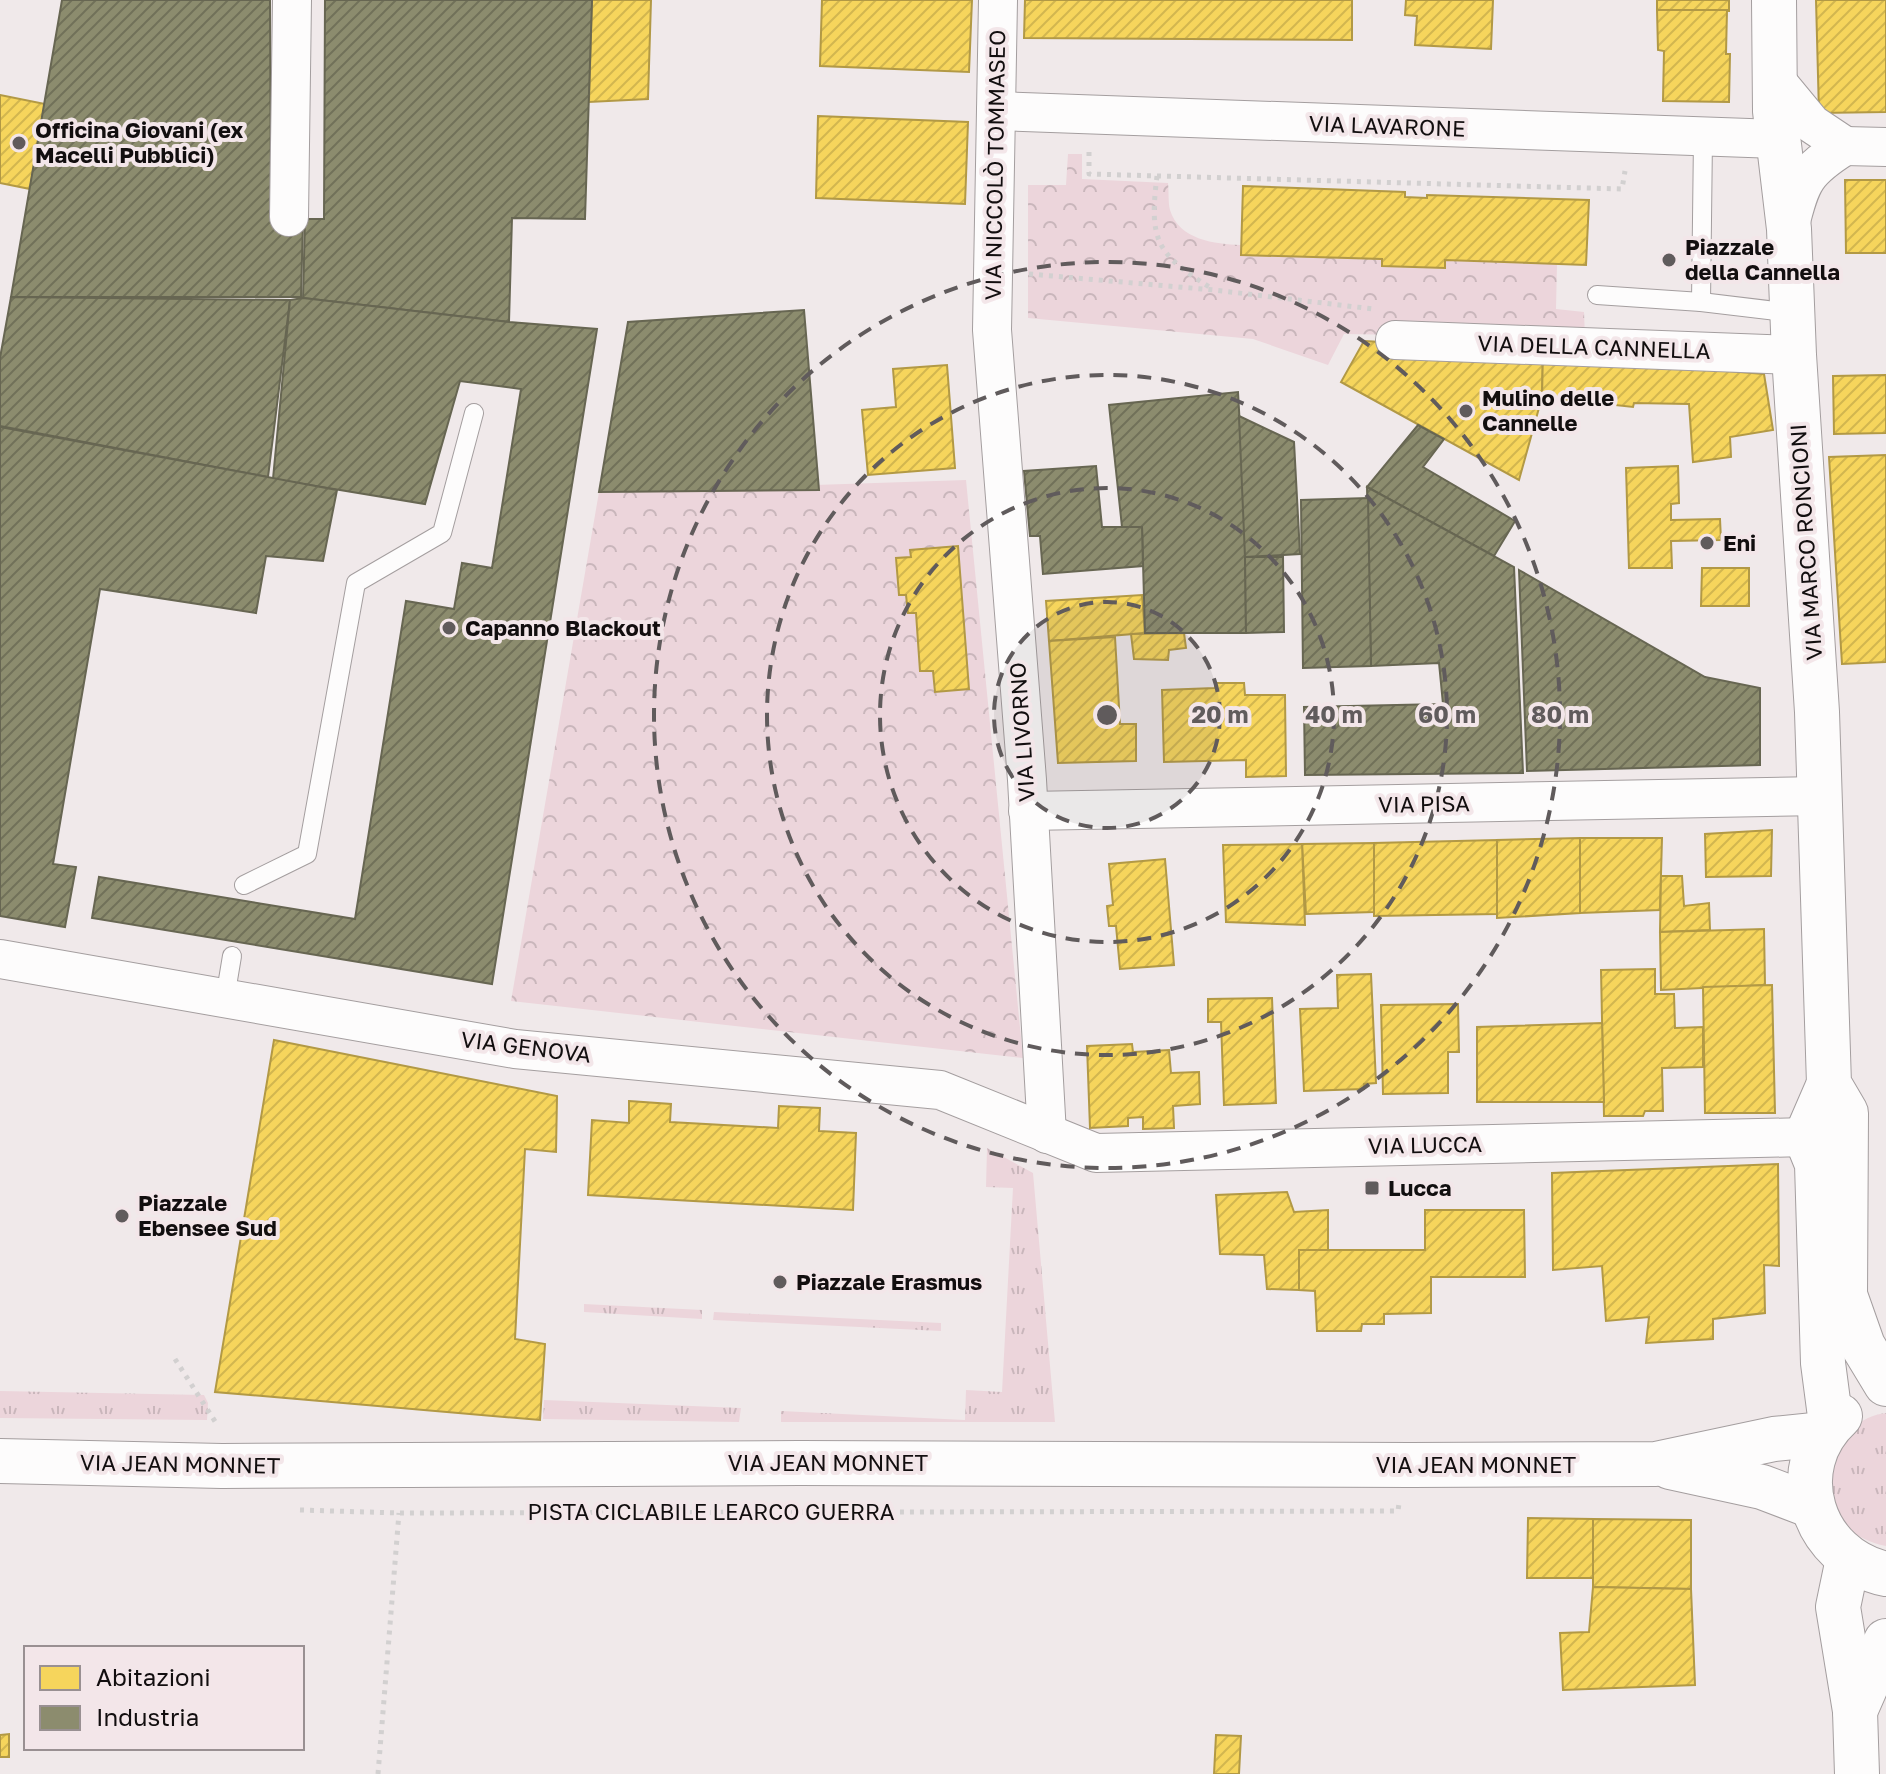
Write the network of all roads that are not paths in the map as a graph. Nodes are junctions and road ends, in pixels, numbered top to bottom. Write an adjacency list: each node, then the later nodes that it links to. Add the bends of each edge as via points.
1 (292, 0): 10 (street)
2 (998, 0): 5 (street, VIA NICCOLÒ TOMMASEO)
3 (1774, 0): 4 (street, VIA MARCO RONCIONI)
4 (1774, 78): 7 (street, VIA MARCO RONCIONI); 8 (street, via 1812,124)
5 (996, 111): 6 (street, VIA LAVARONE); 14 (street, VIA NICCOLÒ TOMMASEO)
6 (1703, 138): 7 (street, VIA LAVARONE); 13 (lane)
7 (1777, 139): 11 (street, VIA MARCO RONCIONI)
8 (1845, 146): 9 (street); 11 (street, via 1818,163 1804,180)
9 (1886, 147)
10 (289, 217)
11 (1789, 229): 15 (street, VIA MARCO RONCIONI)
12 (1597, 295): 13 (lane)
13 (1701, 302): 15 (lane)
14 (992, 330): 19 (street, VIA LIVORNO)
15 (1793, 334): 16 (street, VIA DELLA CANNELLA); 18 (street, VIA MARCO RONCIONI)
16 (1395, 340)
17 (474, 413): 20 (lane, via 442,533 356,583 307,854)
18 (1821, 796): 19 (street, VIA PISA); 24 (street, VIA MARCO RONCIONI)
19 (1028, 811): 25 (street, VIA LIVORNO)
20 (244, 885)
21 (232, 956): 23 (lane)
22 (0, 959): 23 (street, VIA GENOVA)
23 (225, 998): 25 (street, VIA GENOVA, via 515,1049 940,1090)
24 (1829, 1084): 26 (street, VIA MARCO RONCIONI); 27 (street, VIA MARCO RONCIONI, via 1846,1113 1845,1295 1863,1346)
25 (1047, 1134): 26 (street, VIA LUCCA, via 1096,1153)
26 (1806, 1137): 29 (street, via 1817,1164)
27 (1886, 1384)
28 (1886, 1393): 29 (street, via 1848,1408)
29 (1828, 1429): 31 (street, VIA JEAN MONNET); 32 (street, via 1813,1456)
30 (0, 1461): 31 (street, VIA JEAN MONNET, via 222,1466)
31 (1656, 1464): 32 (street, VIA JEAN MONNET, via 1762,1487)
32 (1812, 1506): 33 (street, via 1832,1544)
33 (1867, 1566): 35 (street, via 1838,1607)
34 (1886, 1641): 35 (street)
35 (1855, 1711): 36 (street)
36 (1857, 1774)

